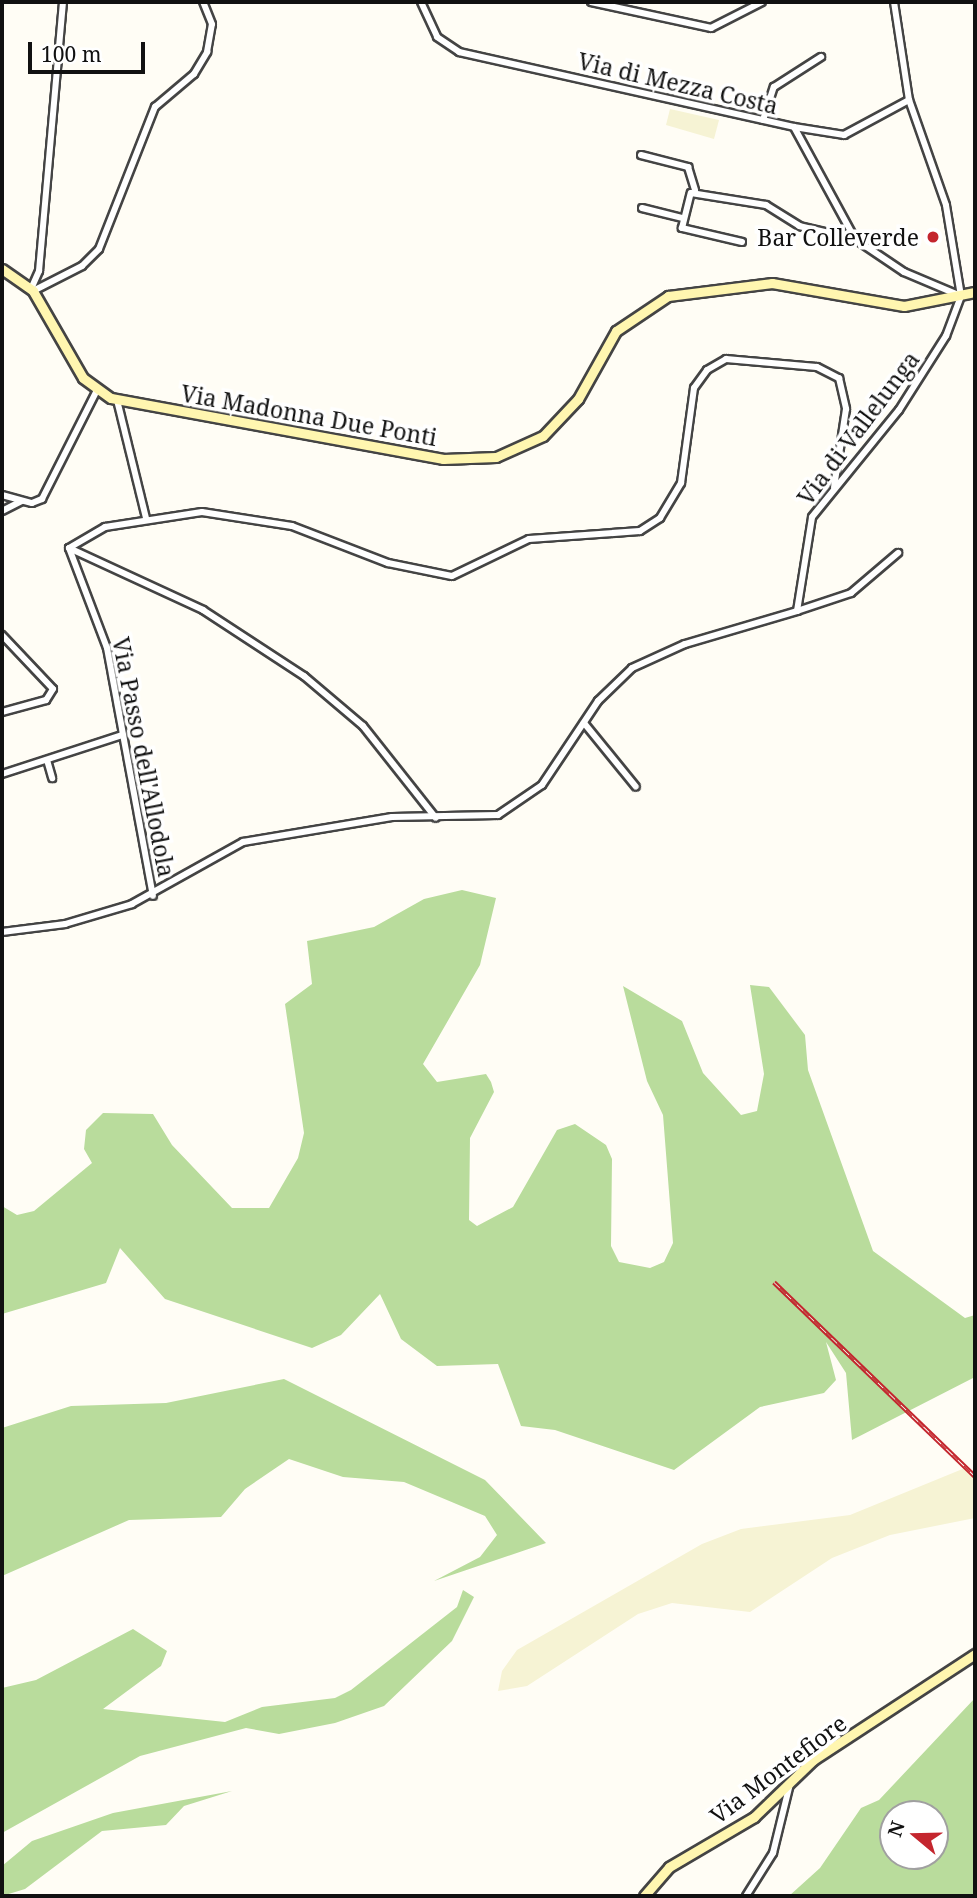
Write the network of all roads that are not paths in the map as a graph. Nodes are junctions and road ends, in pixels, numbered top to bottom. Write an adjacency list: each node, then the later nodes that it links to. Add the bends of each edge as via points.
1 (62, 2): 18 (street, via 39,271)
2 (203, 2): 18 (street, via 212,24 207,52 194,74 156,104 99,249 82,266)
3 (421, 2): 9 (street, Via di Mezza Costa, via 435,34 459,52)
4 (591, 2): 5 (street, via 714,28)
5 (762, 2)
6 (894, 2): 8 (street)
7 (821, 57): 9 (street, via 774,86)
8 (909, 100): 10 (street, via 844,135); 20 (street, via 945,198)
9 (763, 120): 10 (street, Via di Mezza Costa)
10 (794, 127): 15 (street, Via di Mezza Costa)
11 (641, 155): 12 (street, via 688,167)
12 (695, 190): 14 (street); 15 (street, via 772,207 799,226)
13 (642, 208): 14 (street)
14 (682, 218): 16 (street, via 684,230)
15 (855, 239): 20 (street, Via di Mezza Costa, via 904,272)
16 (742, 242)
17 (2, 269): 18 (main road)
18 (32, 290): 21 (main road)
19 (975, 292): 20 (main road, Via Madonna Due Ponti)
20 (961, 296): 22 (main road, Via Madonna Due Ponti, via 894,306 761,283 668,296 616,331 578,399 554,427 524,447 489,458 398,455); 23 (street, Via di Vallelunga, via 946,336 906,399)
21 (97, 390): 22 (main road, Via Madonna Due Ponti); 25 (street, via 55,480 40,500)
22 (117, 400): 27 (street)
23 (834, 488): 27 (street, via 846,402 839,378 817,367 730,359 713,365 696,384 681,483 660,518 640,531 526,540 452,576 388,563 292,526 202,512); 30 (street, Via di Vallelunga, via 806,531)
24 (2, 495): 25 (street)
25 (24, 501): 26 (street)
26 (2, 511)
27 (146, 518): 28 (street, via 102,528)
28 (69, 548): 34 (street, Via Passo dell'Allodola, via 106,645); 39 (street, via 189,603 304,676 363,726)
29 (898, 553): 30 (street, via 851,593)
30 (797, 611): 33 (street, via 642,661 611,685)
31 (2, 635): 32 (street, via 53,688 46,700)
32 (2, 712)
33 (584, 723): 38 (street); 39 (street, via 548,779 520,803 491,817)
34 (122, 736): 35 (street); 40 (street, Via Passo dell'Allodola)
35 (47, 760): 36 (street); 37 (street)
36 (2, 774)
37 (52, 778)
38 (636, 786)
39 (436, 818): 40 (street, via 386,818 236,844)
40 (153, 896): 41 (street, via 77,921)
41 (2, 932)
42 (975, 1654): 43 (main road, Via Montefiore)
43 (792, 1779): 44 (main road, Via Montefiore, via 749,1821 669,1867); 45 (street, via 773,1853)
44 (644, 1896)
45 (746, 1896)

